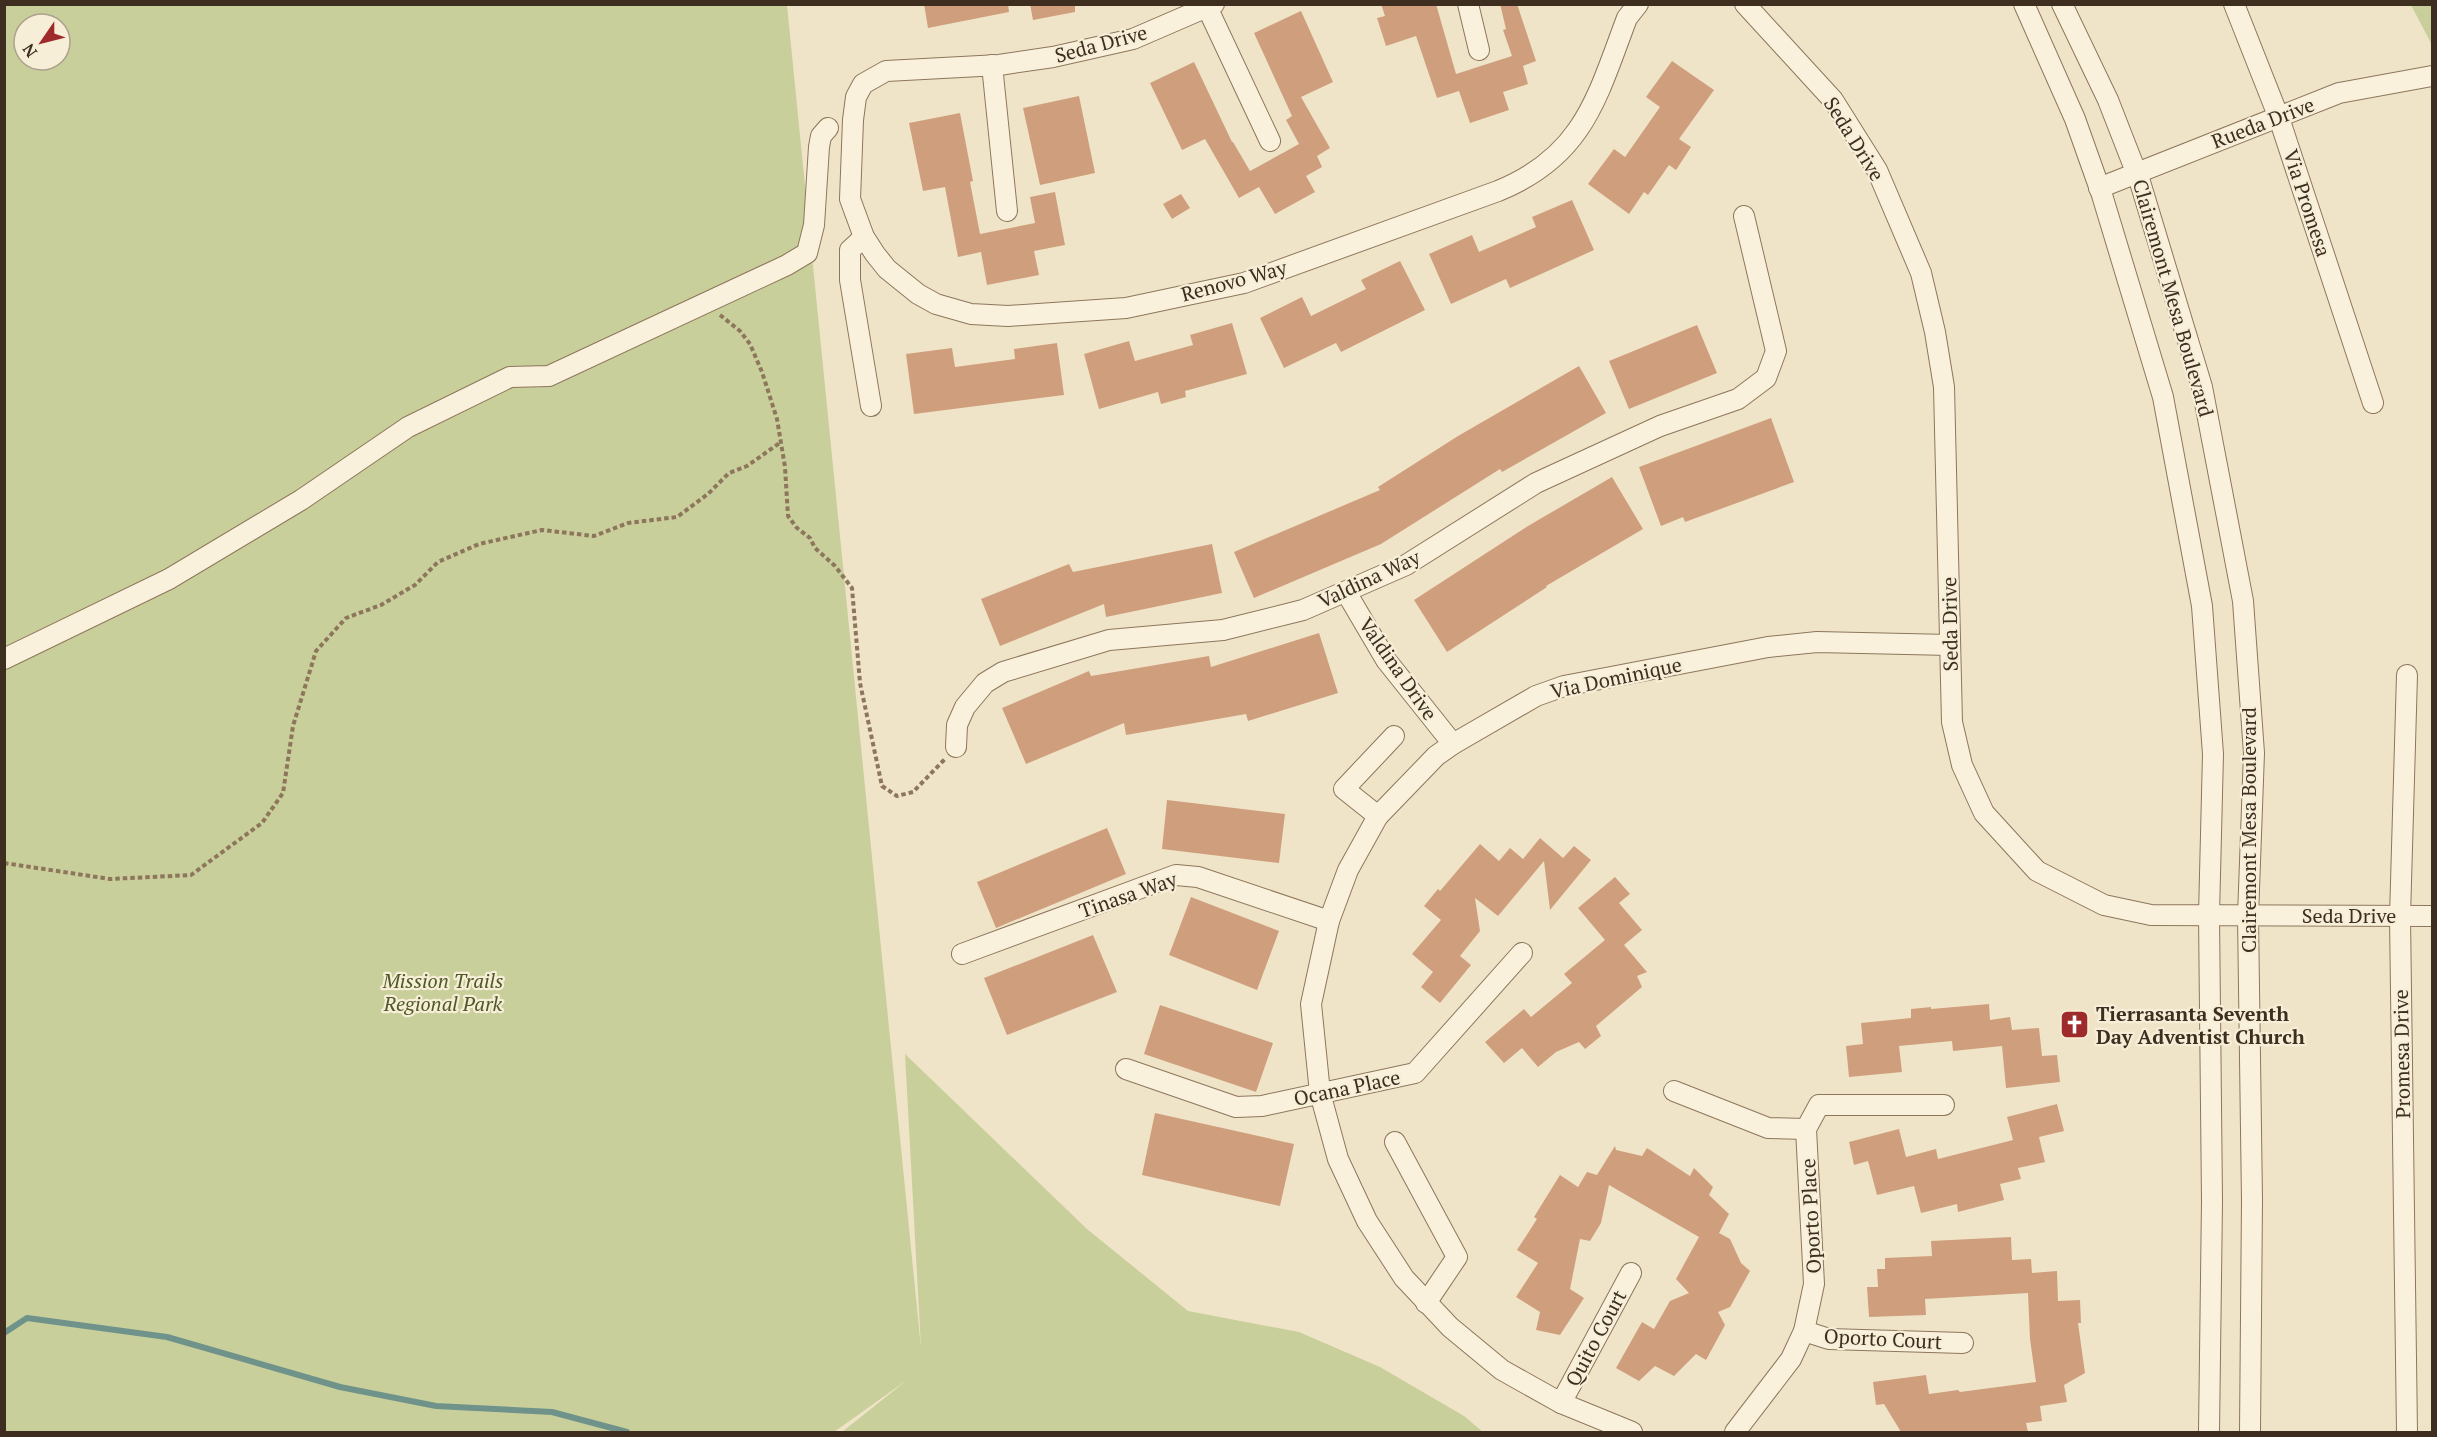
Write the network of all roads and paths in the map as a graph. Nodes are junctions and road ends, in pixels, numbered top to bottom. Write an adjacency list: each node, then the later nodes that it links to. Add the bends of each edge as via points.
1 (1468, 4): 8 (street)
2 (1638, 4): 19 (street, Renovo Way, via 1627,18 1588,116 1567,146 1536,173 1498,192 1244,283 1126,308 1008,316 971,314 936,304 902,283)
3 (1745, 4): 25 (street, Seda Drive, via 1833,100 1877,170 1921,273 1944,387)
4 (2024, 4): 16 (street, Clairemont Mesa Boulevard, via 2075,119)
5 (2062, 4): 15 (street, Clairemont Mesa Boulevard, via 2108,100)
6 (2234, 4): 11 (street, Via Promesa)
7 (1210, 6): 9 (street, Seda Drive, via 1133,39 1053,57); 14 (street, Seda Drive)
8 (1479, 50)
9 (992, 65): 12 (street, Seda Drive, via 885,71 859,90); 17 (street)
10 (2433, 76): 11 (street, Rueda Drive, via 2339,93)
11 (2279, 118): 15 (street, Rueda Drive); 21 (street, Via Promesa)
12 (853, 120): 19 (street, Renovo Way, via 850,199)
13 (828, 128): 20 (street, via 819,147 814,225 807,253)
14 (1270, 141)
15 (2136, 171): 16 (street, Rueda Drive); 34 (street, Clairemont Mesa Boulevard, via 2202,387 2242,601 2254,753)
16 (2099, 188): 33 (street, Clairemont Mesa Boulevard, via 2163,397 2202,606 2213,754)
17 (1007, 211)
18 (1744, 216): 24 (street, Valdina Way, via 1776,351 1766,378 1738,399 1660,426 1536,483 1406,565)
19 (864, 237): 22 (street, via 850,250 850,280)
20 (707, 303): 23 (path, via 750,344 769,393); 26 (street, via 549,376 510,377 408,427 301,501 169,579)
21 (2373, 403)
22 (871, 406)
23 (781, 442): 30 (path, via 788,516 852,588 860,683 882,786 897,796 913,792); 32 (path, via 747,466 729,473 677,517 628,523 594,536 542,530 479,544 438,562 415,585 381,606 346,618 316,651 293,726 284,793 262,823 191,875 110,879)
24 (1346, 592): 29 (street, Valdina Drive, via 1386,660); 30 (street, Valdina Way, via 1303,610 1223,630 1109,640 1003,672 985,682 965,707 957,725)
25 (1950, 645): 29 (street, Via Dominique, via 1817,642 1768,647 1576,684 1536,696); 33 (street, Seda Drive, via 1952,722 1962,765 1984,813 2037,871 2104,905 2151,915)
26 (4, 659)
27 (2407, 675): 36 (street, Promesa Drive)
28 (1394, 736): 31 (street, via 1344,789)
29 (1453, 744): 31 (street, Via Dominique, via 1436,756)
30 (956, 747)
31 (1378, 816): 37 (street, Via Dominique, via 1348,870)
32 (4, 863)
33 (2209, 915): 34 (street, Seda Drive); 53 (street, Clairemont Mesa Boulevard)
34 (2248, 916): 36 (street, Seda Drive); 54 (street, Clairemont Mesa Boulevard)
35 (2433, 916): 36 (street, Seda Drive)
36 (2400, 917): 55 (street, Promesa Drive)
37 (1329, 921): 39 (street, Tinasa Way, via 1198,877 1176,875); 42 (street, Via Dominique, via 1311,1004)
38 (1521, 953): 42 (street, Ocana Place, via 1415,1073)
39 (962, 954)
40 (1126, 1069): 42 (street, Ocana Place, via 1236,1107)
41 (1674, 1091): 44 (street, via 1768,1128)
42 (1320, 1094): 47 (street, Via Dominique, via 1338,1159 1367,1221 1404,1278)
43 (1944, 1105): 44 (street, via 1819,1105)
44 (1806, 1129): 48 (street, Oporto Place, via 1814,1284)
45 (1395, 1142): 47 (street, via 1457,1257)
46 (1631, 1273): 50 (street, Quito Court)
47 (1426, 1303): 50 (street, Via Dominique, via 1502,1370)
48 (1804, 1331): 49 (street, Oporto Court, via 1829,1339); 51 (street, Oporto Place, via 1791,1359)
49 (1963, 1343)
50 (1561, 1403): 52 (street, Via Dominique)
51 (1739, 1431)
52 (1632, 1432)
53 (2209, 1432)
54 (2250, 1432)
55 (2407, 1432)

